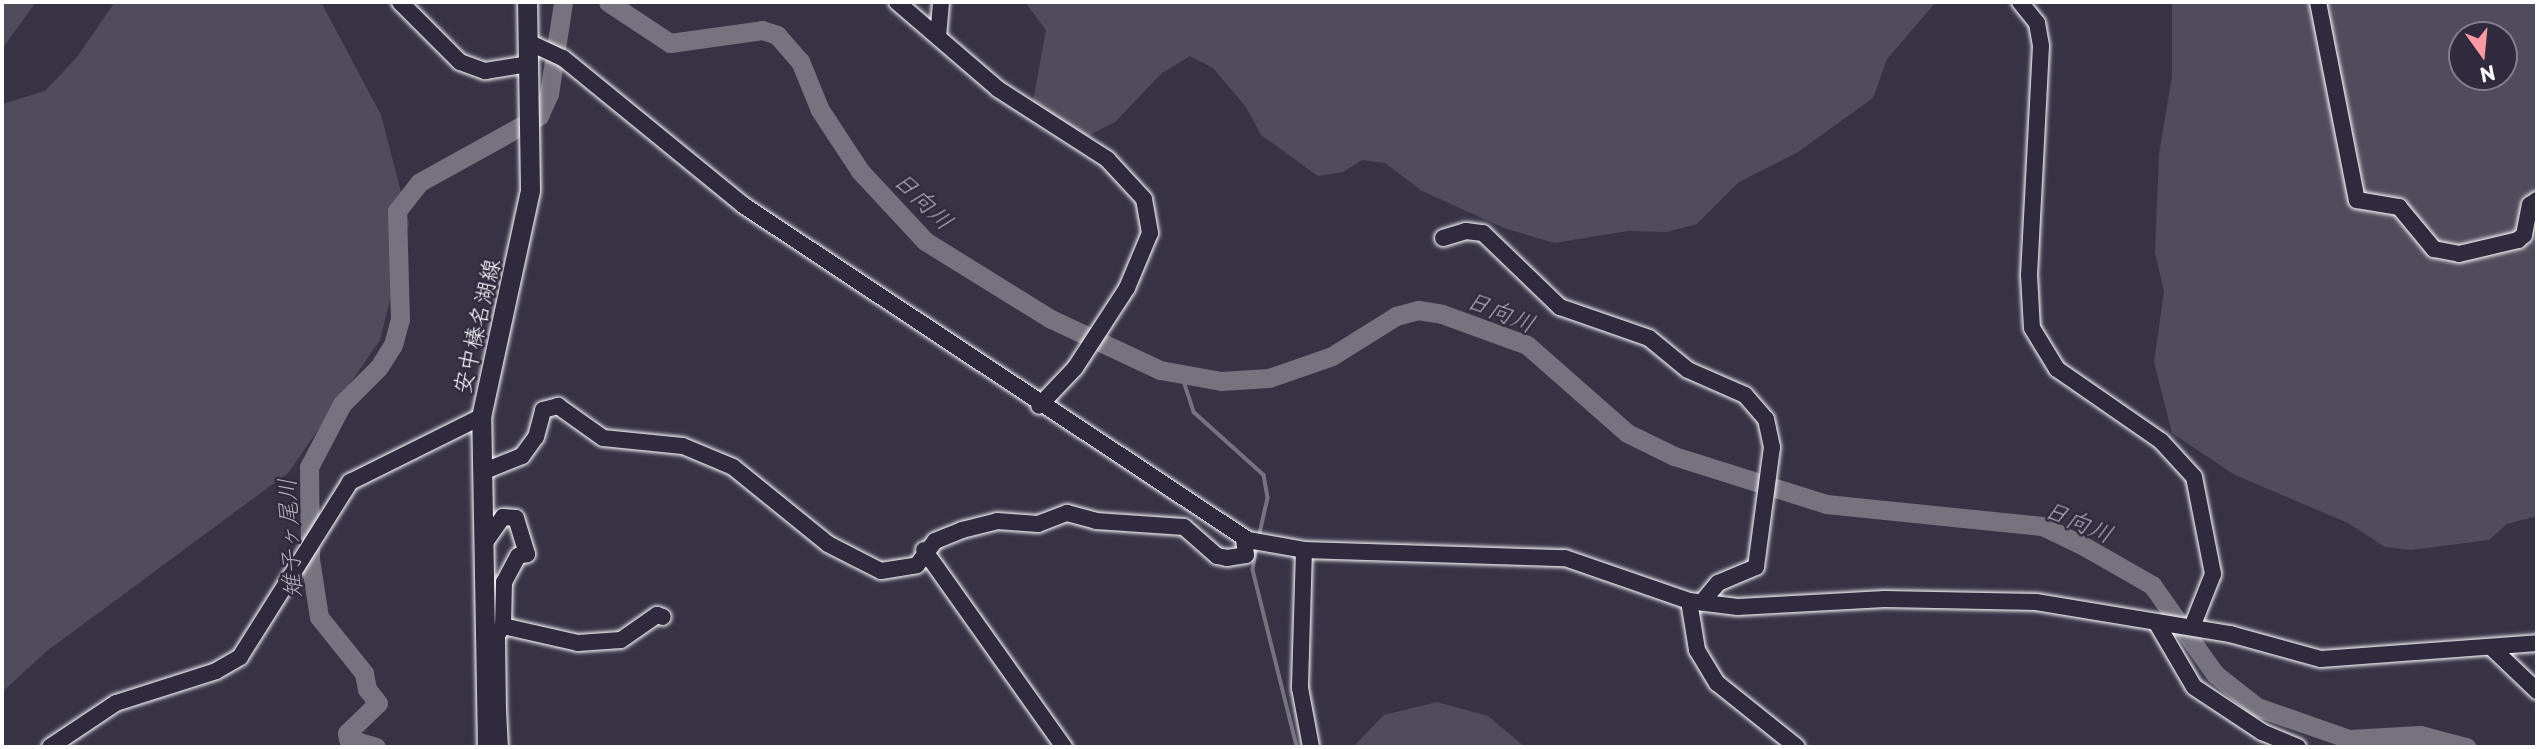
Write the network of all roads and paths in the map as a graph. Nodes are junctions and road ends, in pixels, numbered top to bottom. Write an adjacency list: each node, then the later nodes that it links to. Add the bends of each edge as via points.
1 (400, 2): 9 (street, via 460,62 485,71)
2 (527, 2): 8 (main road, 安中榛名湖線)
3 (897, 2): 7 (street)
4 (941, 2): 7 (street)
5 (2020, 2): 23 (street, via 2037,23 2041,46 2029,285 2032,328 2057,369 2161,441 2194,477 2213,574)
6 (2318, 2): 10 (street, via 2357,200 2399,207 2434,249 2448,254 2478,252 2518,240 2524,235 2530,205)
7 (938, 37): 12 (street, via 1024,108 1107,159 1139,192 1150,233 1104,327 1075,368)
8 (528, 42): 9 (main road, 安中榛名湖線); 12 (street, via 550,48 743,205)
9 (529, 64): 13 (main road, 安中榛名湖線, via 531,132 525,226 491,355)
10 (2537, 200)
11 (1443, 239): 19 (street, via 1476,230 1491,238 1560,307 1650,338 1688,370 1745,394 1766,419 1772,447 1756,567 1718,583)
12 (1039, 406): 15 (street)
13 (481, 417): 14 (main road, 安中榛名湖線); 28 (street, via 351,482 240,657 216,671 117,703)
14 (482, 472): 16 (main road, 安中榛名湖線); 17 (street, via 522,456 536,437 543,410 558,406 603,438 683,446 733,467 828,544 872,568 909,569)
15 (1251, 541): 17 (street, via 1246,555 1227,558 1217,556 1184,527 1096,521 1067,513 1038,524 997,522 961,530); 18 (street)
16 (484, 544): 22 (street, via 503,517 516,518 527,554 518,556 504,582); 27 (main road, 安中榛名湖線)
17 (924, 550): 31 (street)
18 (1304, 550): 19 (street, via 1565,558); 32 (street, via 1300,688)
19 (1696, 602): 21 (street, via 1738,607 1885,598 2014,600); 33 (street, via 1697,650 1717,683)
20 (663, 617): 22 (street, via 657,615 621,640 589,642)
21 (2160, 623): 23 (street); 34 (street, via 2194,687 2262,732)
22 (503, 626): 27 (street, via 497,635)
23 (2189, 627): 25 (street, via 2321,659)
24 (2537, 643): 25 (street)
25 (2491, 647): 26 (street)
26 (2537, 691)
27 (492, 709): 29 (main road, 安中榛名湖線); 30 (street)
28 (50, 747)
29 (487, 747)
30 (500, 747)
31 (1064, 747)
32 (1311, 747)
33 (1797, 747)
34 (2298, 747)

